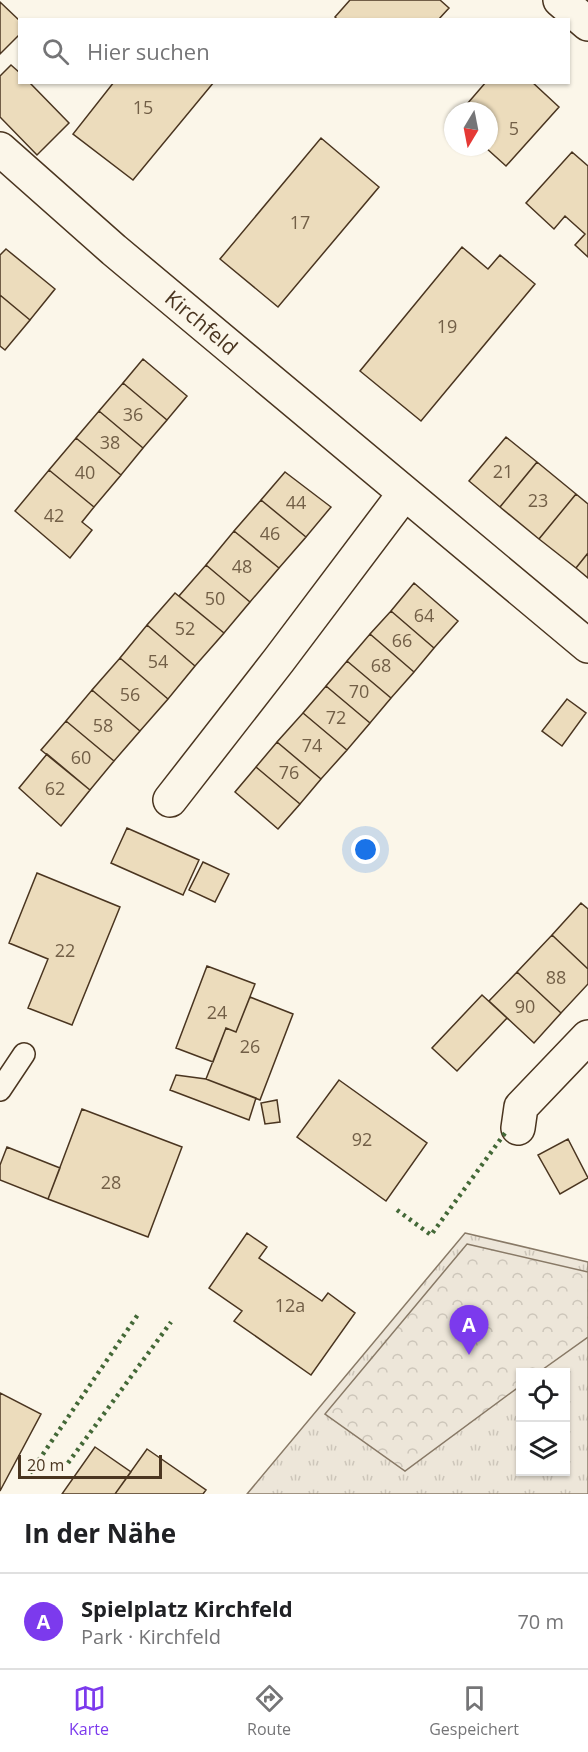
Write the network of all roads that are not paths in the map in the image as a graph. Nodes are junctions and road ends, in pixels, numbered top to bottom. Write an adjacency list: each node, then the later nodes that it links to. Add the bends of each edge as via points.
1 (560, 0): 2 (street)
2 (588, 24)
3 (0, 149): 4 (street, Kirchfeld)
4 (404, 494): 5 (street, Kirchfeld); 6 (street)
5 (588, 645)
6 (170, 800)
7 (588, 1037): 10 (street, via 521,1107)
8 (24, 1054): 9 (lane)
9 (0, 1090)
10 (518, 1128)

